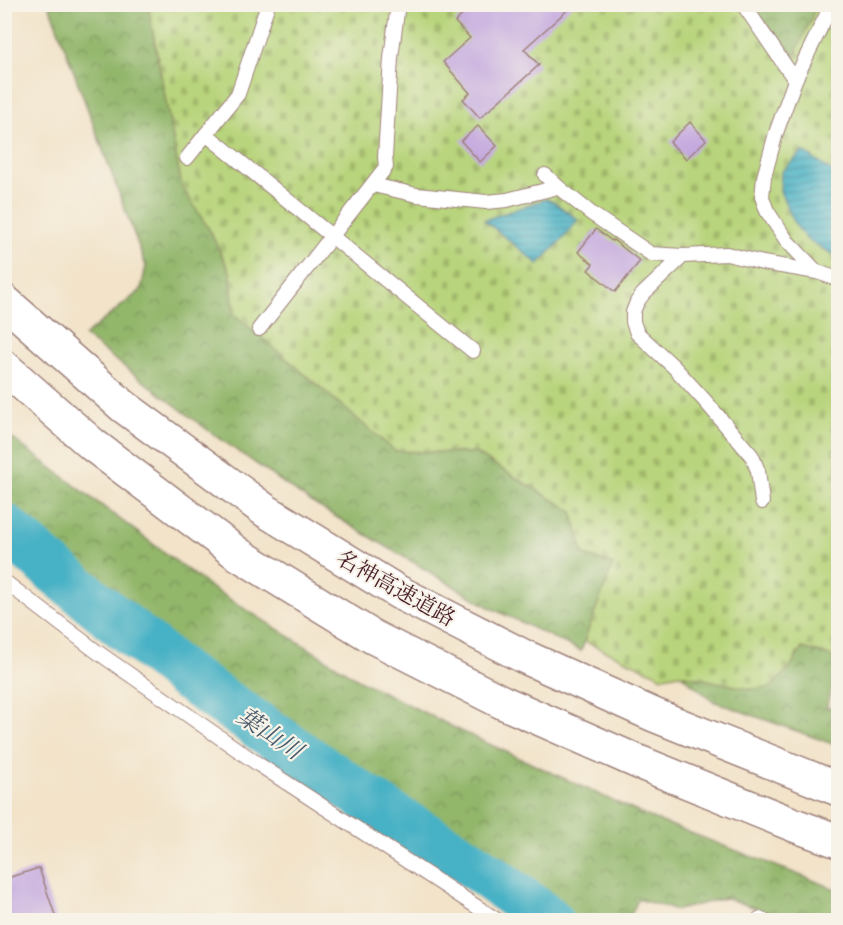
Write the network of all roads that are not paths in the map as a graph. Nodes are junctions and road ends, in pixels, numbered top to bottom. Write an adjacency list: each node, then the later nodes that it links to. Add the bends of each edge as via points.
1 (268, 4): 6 (lane, via 238,94)
2 (398, 4): 9 (lane, via 391,58 386,167)
3 (742, 4): 5 (lane)
4 (830, 8): 5 (lane)
5 (795, 80): 13 (lane, via 776,133 762,197 787,241)
6 (206, 134): 7 (lane); 11 (lane)
7 (187, 158)
8 (545, 175): 10 (lane)
9 (373, 185): 10 (lane, via 417,195 486,202); 11 (lane)
10 (558, 187): 12 (lane, via 651,254)
11 (333, 237): 16 (lane); 17 (lane)
12 (683, 256): 13 (lane, via 727,254); 19 (lane, via 643,294 633,312 633,322 637,333 674,367 752,456)
13 (817, 272): 14 (lane)
14 (838, 279)
15 (4, 301): 21 (highway, 名神高速道路, via 123,406 266,511 398,592 523,656 654,715)
16 (259, 329)
17 (473, 351)
18 (4, 367): 22 (highway, via 93,445 238,554 373,637 512,707)
19 (762, 502)
20 (4, 581): 23 (lane, via 96,651 258,764)
21 (838, 789)
22 (838, 841)
23 (497, 921)

